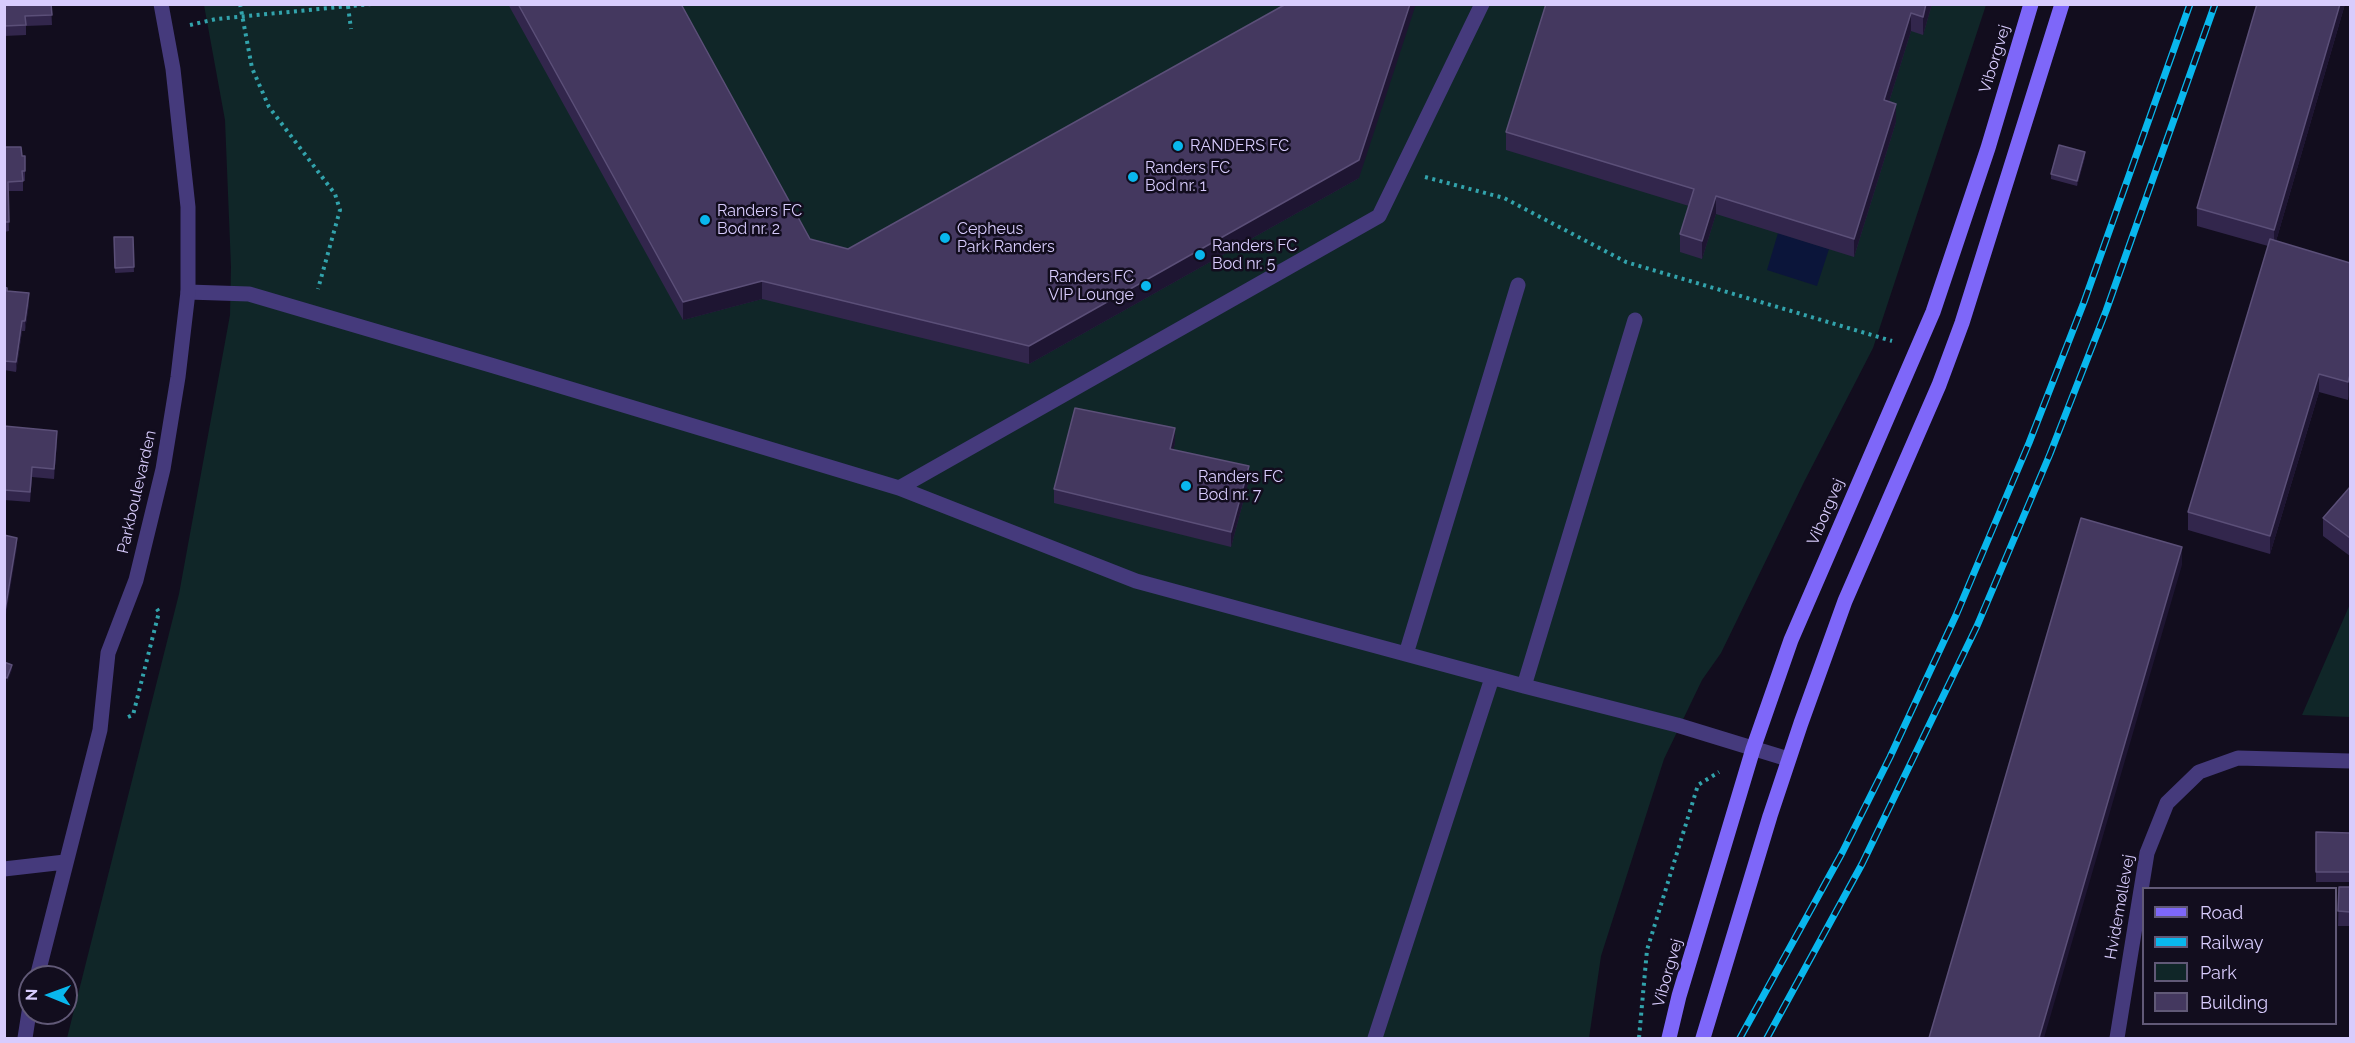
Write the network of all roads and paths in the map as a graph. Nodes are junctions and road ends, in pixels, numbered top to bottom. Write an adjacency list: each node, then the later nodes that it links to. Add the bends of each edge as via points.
1 (161, 4): 13 (street, Parkboulevarden, via 173,69 188,207)
2 (240, 4): 8 (path)
3 (371, 4): 7 (path)
4 (1482, 4): 11 (street)
5 (2031, 4): 16 (street, Viborgvej, via 1953,253)
6 (2062, 4): 24 (street, via 1962,323 1845,602)
7 (348, 6): 8 (path); 10 (path)
8 (242, 17): 9 (path); 14 (path, via 252,68 269,107 335,194 340,210)
9 (216, 19)
10 (351, 29)
11 (1401, 170): 16 (path, via 1504,198 1626,262); 17 (street, via 1379,216)
12 (1518, 285): 19 (street)
13 (188, 291): 14 (street, via 249,294); 18 (street, Parkboulevarden, via 163,469)
14 (311, 312): 17 (street)
15 (1635, 320): 21 (street)
16 (1917, 349): 23 (street, Viborgvej, via 1791,640)
17 (899, 488): 19 (street, via 1136,581)
18 (136, 580): 22 (street, Parkboulevarden, via 108,653); 22 (path, via 159,612 133,715)
19 (1406, 654): 20 (street)
20 (1492, 678): 21 (street); 29 (street)
21 (1524, 686): 23 (street)
22 (100, 730): 26 (street, Parkboulevarden)
23 (1753, 749): 24 (street); 30 (path, via 1698,785 1647,951); 31 (street, Viborgvej)
24 (1788, 759): 32 (street)
25 (2350, 761): 33 (street, Hvidemøllevej, via 2238,758 2199,772 2167,803 2147,853)
26 (65, 862): 27 (street); 28 (street, Parkboulevarden)
27 (4, 869)
28 (40, 965)
29 (1375, 1038)
30 (1639, 1038)
31 (1669, 1038)
32 (1703, 1038)
33 (2116, 1038)

